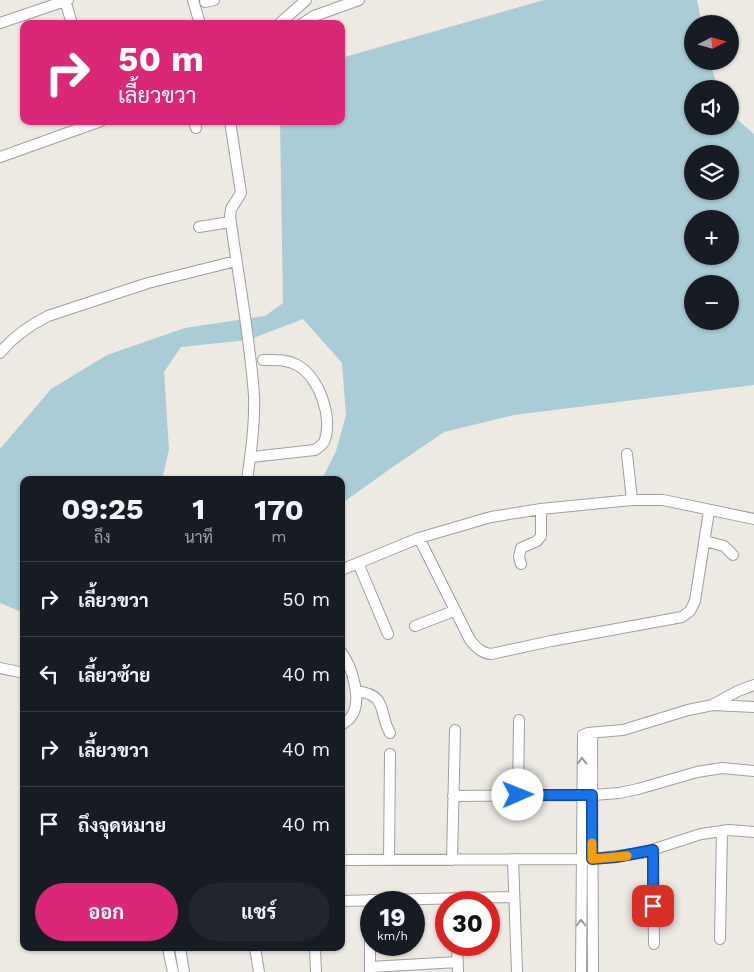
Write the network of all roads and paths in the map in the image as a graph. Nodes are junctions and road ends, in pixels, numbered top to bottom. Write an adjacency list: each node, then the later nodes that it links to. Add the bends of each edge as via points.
1 (66, 0): 5 (street); 9 (street)
2 (193, 0): 6 (street)
3 (306, 0): 7 (street)
4 (359, 0): 8 (street)
5 (71, 20)
6 (199, 20)
7 (283, 20)
8 (308, 20)
9 (0, 23)
10 (90, 125): 12 (street)
11 (231, 125): 13 (street, via 241,193 231,209)
12 (0, 157)
13 (230, 222): 14 (street); 15 (street)
14 (199, 227)
15 (236, 261): 16 (street, via 148,283 48,316 12,340); 19 (street, via 254,396)
16 (0, 353)
17 (263, 360): 19 (street, via 284,359 312,376 320,391 326,432 323,444 316,450)
18 (627, 454): 21 (street)
19 (251, 457): 20 (street)
20 (248, 476)
21 (632, 500): 22 (street); 23 (street, via 663,500)
22 (540, 509): 25 (street, via 491,517); 29 (street, via 541,536 521,548)
23 (709, 511): 24 (street); 26 (street)
24 (754, 520)
25 (419, 538): 28 (street); 31 (street)
26 (705, 541): 27 (street, via 724,546); 31 (street, via 695,601 690,611 682,616 491,654 478,649 470,640)
27 (733, 555)
28 (358, 563): 30 (street); 33 (street)
29 (521, 564)
30 (345, 568)
31 (454, 610): 32 (street)
32 (415, 626)
33 (388, 634)
34 (345, 659): 38 (street, via 353,673)
35 (0, 668): 36 (street)
36 (20, 672)
37 (754, 685): 39 (street)
38 (356, 691): 42 (street, via 351,717); 44 (street, via 373,696 380,703)
39 (713, 705): 40 (street); 48 (street, via 623,730 589,733 582,738)
40 (754, 707)
41 (519, 720): 47 (street)
42 (345, 722)
43 (455, 730): 49 (street)
44 (390, 733)
45 (390, 754): 57 (street)
46 (754, 771): 48 (street, via 722,768 619,793)
47 (518, 795): 48 (street); 49 (street)
48 (587, 795): 54 (street); 55 (street)
49 (453, 796): 58 (street)
50 (722, 831): 51 (street); 52 (street, via 701,834); 63 (street)
51 (754, 832)
52 (653, 850): 55 (street); 64 (street)
53 (513, 859): 54 (street); 58 (street); 59 (street)
54 (581, 859): 55 (street); 77 (street, one-way to 54)
55 (592, 859): 78 (street)
56 (345, 860): 57 (street)
57 (389, 860): 58 (street)
58 (452, 860)
59 (514, 897): 60 (street); 76 (street)
60 (500, 898)
61 (360, 900): 62 (street)
62 (345, 901)
63 (720, 939)
64 (654, 944)
65 (169, 951): 72 (street)
66 (180, 951): 73 (street)
67 (256, 951): 74 (street)
68 (315, 951): 75 (street)
69 (370, 956): 71 (street)
70 (458, 967): 71 (street)
71 (370, 969)
72 (173, 972)
73 (184, 972)
74 (259, 972)
75 (316, 972)
76 (517, 972)
77 (581, 972)
78 (593, 972)

